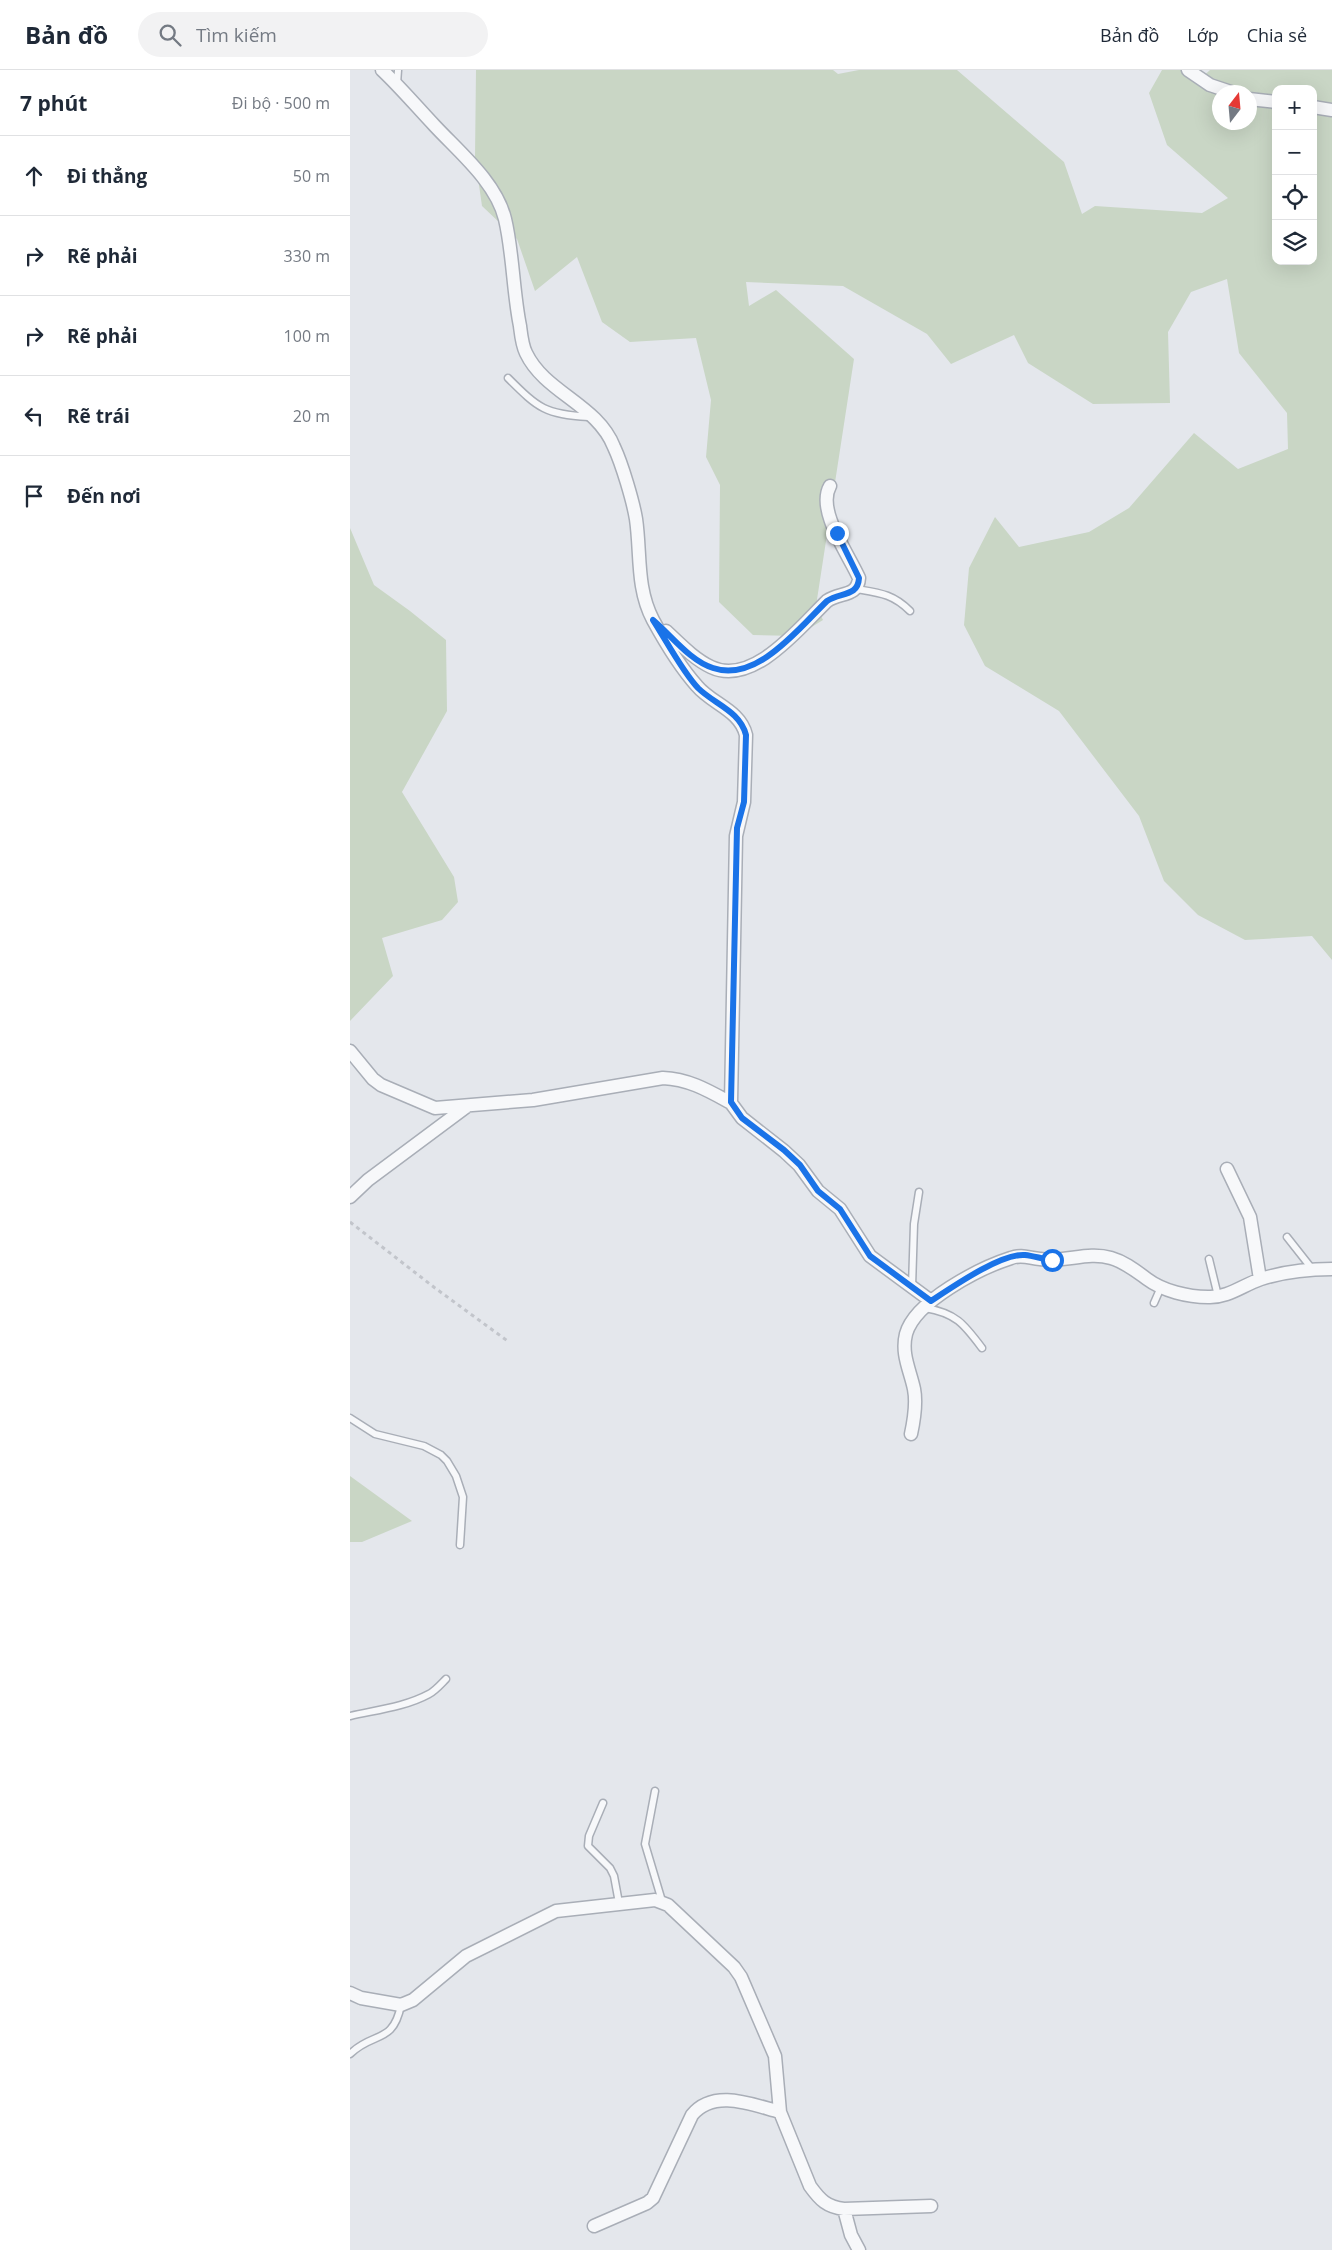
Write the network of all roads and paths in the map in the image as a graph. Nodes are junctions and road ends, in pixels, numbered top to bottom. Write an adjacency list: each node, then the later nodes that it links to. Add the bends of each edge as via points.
1 (382, 70): 4 (street)
2 (398, 70): 4 (lane)
3 (1188, 70): 5 (street)
4 (398, 86): 11 (street, via 480,174 505,218 524,351 542,375)
5 (1212, 86)
6 (1257, 100): 7 (street)
7 (1272, 102)
8 (1317, 108): 9 (street)
9 (1332, 110)
10 (508, 378): 11 (lane, via 533,403 548,411)
11 (595, 417): 15 (street, via 608,432 615,448 636,518 642,592)
12 (830, 486): 13 (street, via 826,507 859,578)
13 (856, 589): 14 (lane, via 888,595 899,600); 15 (street, via 827,601 758,664 743,670 712,668 695,658)
14 (910, 612)
15 (653, 620): 17 (street, via 698,688 738,718 746,735 744,802 737,828)
16 (350, 1051): 18 (street, via 381,1085 435,1108)
17 (731, 1102): 18 (street, via 694,1083 663,1078 533,1100); 28 (street, via 742,1118 784,1150 800,1165 818,1191 840,1209 870,1256)
18 (466, 1106): 21 (street)
19 (1227, 1169): 27 (street, via 1250,1217)
20 (919, 1192): 28 (lane, via 914,1224)
21 (350, 1197)
22 (350, 1222): 33 (path)
23 (1287, 1237): 26 (lane)
24 (1209, 1259): 30 (lane)
25 (1332, 1269): 26 (street)
26 (1313, 1270): 27 (street)
27 (1260, 1279): 30 (street)
28 (912, 1287): 32 (street)
29 (1161, 1287): 30 (street, via 1182,1294); 31 (lane); 32 (street, via 1112,1258 1094,1254 1052,1260 1024,1255 1011,1257 968,1277)
30 (1218, 1296)
31 (1154, 1303)
32 (927, 1304): 34 (lane, via 956,1317); 36 (street, via 912,1320 905,1342 904,1354 915,1400)
33 (509, 1342)
34 (982, 1348)
35 (350, 1418): 37 (lane, via 374,1434 424,1446 441,1454 456,1476 463,1497)
36 (911, 1434)
37 (460, 1545)
38 (446, 1679): 39 (lane, via 424,1697)
39 (350, 1716)
40 (655, 1791): 42 (lane, via 645,1844)
41 (603, 1803): 43 (lane, via 588,1846 610,1868)
42 (662, 1901): 43 (street); 47 (street, via 738,1971 776,2056)
43 (619, 1903): 45 (street, via 556,1910 466,1956 413,2000)
44 (350, 1993): 45 (street)
45 (401, 2005): 46 (lane, via 392,2029)
46 (350, 2054)
47 (780, 2112): 49 (street, via 810,2186 824,2203); 50 (street, via 730,2100 702,2106 692,2115 653,2198)
48 (931, 2206): 49 (street)
49 (844, 2209): 51 (street)
50 (594, 2226)
51 (859, 2250)

